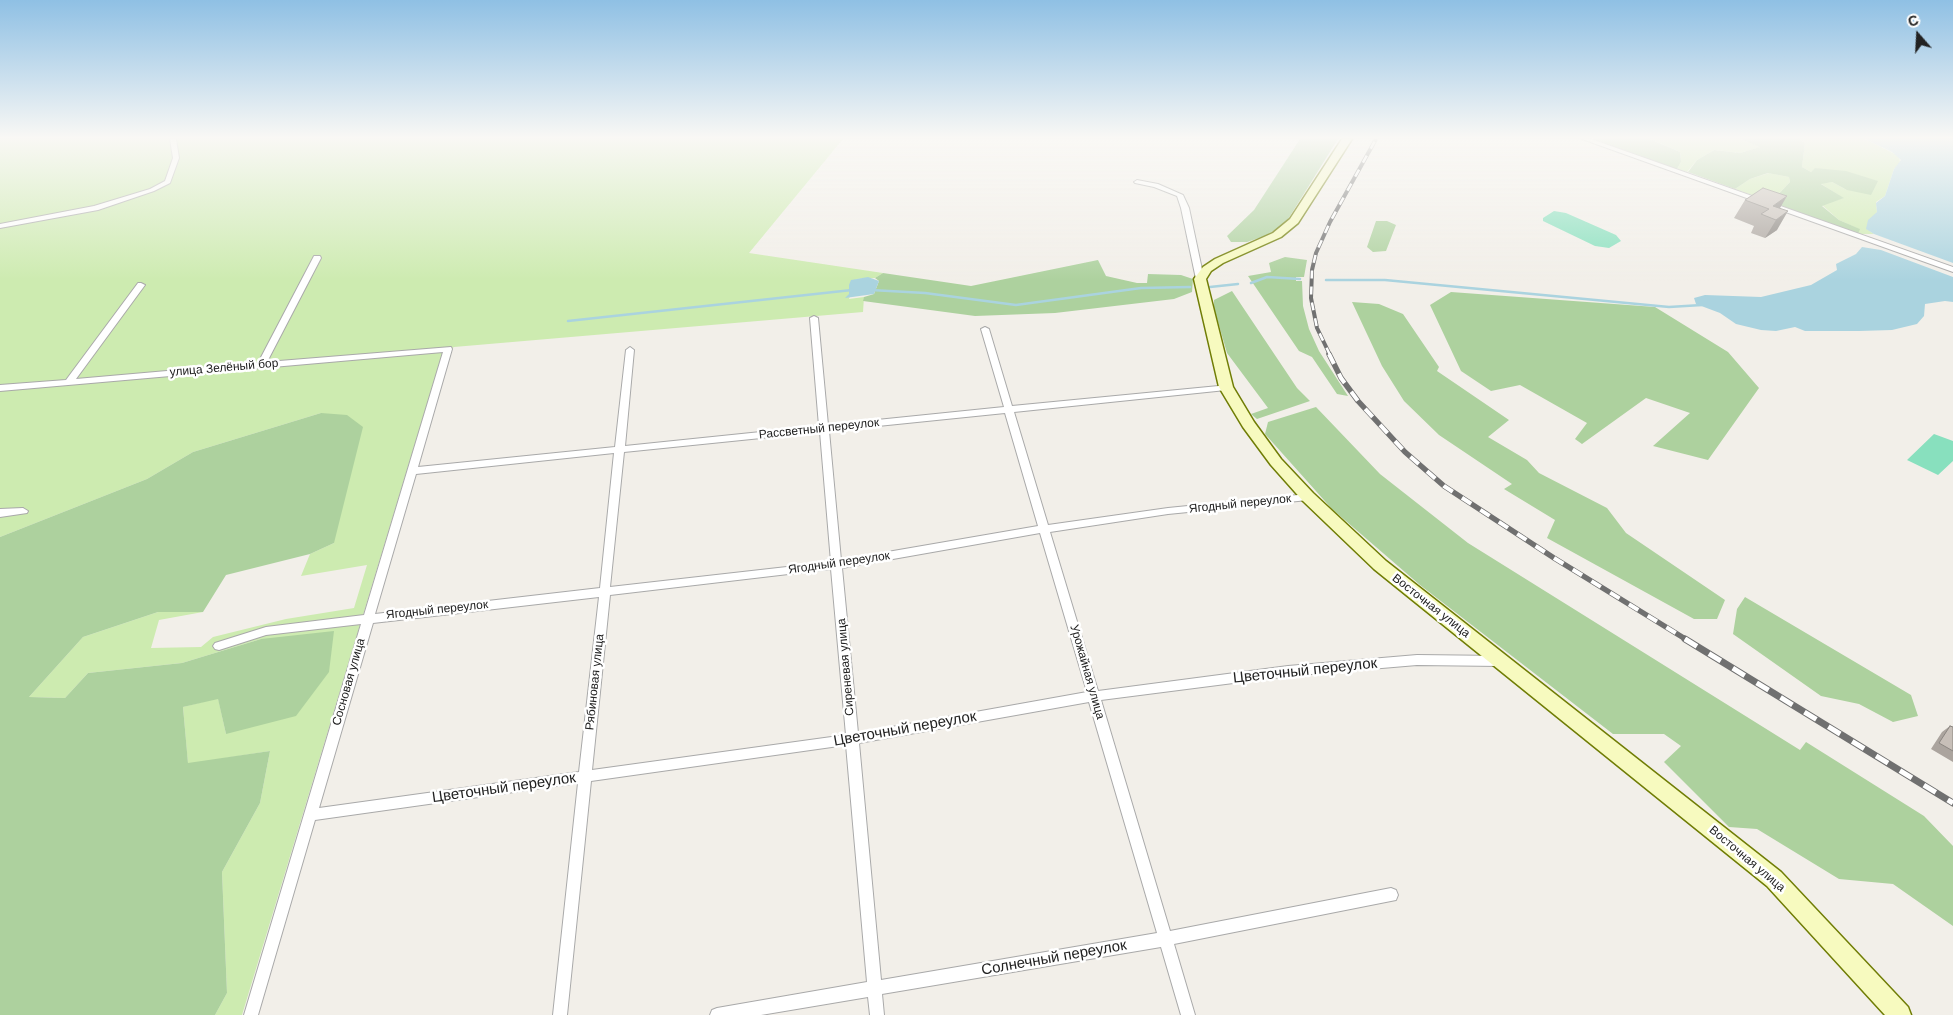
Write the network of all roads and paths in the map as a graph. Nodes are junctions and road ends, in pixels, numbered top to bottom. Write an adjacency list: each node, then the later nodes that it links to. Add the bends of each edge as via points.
1 (159, 186): 5 (street, via 95,208)
2 (1159, 186): 8 (street, via 1180,195)
3 (1317, 186): 8 (street, via 1294,222 1278,234 1218,261)
4 (1718, 186): 7 (street)
5 (0, 226)
6 (317, 258): 14 (street)
7 (1953, 270)
8 (1200, 279): 16 (street, Восточная улица)
9 (141, 286): 15 (street)
10 (814, 318): 19 (street, Сиреневая улица)
11 (986, 329): 18 (street, Урожайная улица)
12 (448, 349): 14 (street, улица Зелёный бор); 21 (street, Сосновая улица)
13 (630, 350): 20 (street, Рябиновая улица)
14 (261, 365): 15 (street, улица Зелёный бор)
15 (69, 382): 17 (street, улица Зелёный бор)
16 (1226, 387): 18 (street, Рассветный переулок); 22 (street, Восточная улица, via 1253,432)
17 (0, 388)
18 (1009, 410): 19 (street, Рассветный переулок); 25 (street, Урожайная улица)
19 (824, 429): 20 (street, Рассветный переулок); 26 (street, Сиреневая улица)
20 (619, 450): 21 (street, Рассветный переулок); 27 (street, Рябиновая улица)
21 (411, 471): 28 (street, Сосновая улица)
22 (1308, 497): 25 (street, Ягодный переулок); 30 (street, Восточная улица, via 1380,565)
23 (24, 511): 24 (street)
24 (0, 513)
25 (1044, 529): 26 (street, Ягодный переулок); 31 (street, Урожайная улица)
26 (836, 565): 27 (street, Ягодный переулок); 32 (street, Сиреневая улица)
27 (605, 591): 28 (street, Ягодный переулок); 33 (street, Рябиновая улица)
28 (368, 617): 29 (street, Ягодный переулок, via 266,630); 34 (street, Сосновая улица)
29 (219, 646)
30 (1501, 661): 31 (street, Цветочный переулок, via 1417,660 1367,664); 43 (street, Восточная улица, via 1774,879)
31 (1094, 696): 32 (street, Цветочный переулок); 36 (street, Урожайная улица)
32 (852, 739): 33 (street, Цветочный переулок); 37 (street, Сиреневая улица)
33 (585, 777): 34 (street, Цветочный переулок); 39 (street, Рябиновая улица)
34 (310, 815): 38 (street, Сосновая улица)
35 (1391, 895): 36 (street, Солнечный переулок)
36 (1165, 939): 37 (street, Солнечный переулок); 42 (street, Урожайная улица)
37 (875, 989): 40 (street, Солнечный переулок); 41 (street, Сиреневая улица)
38 (251, 1015)
39 (560, 1015)
40 (717, 1015)
41 (878, 1015)
42 (1188, 1015)
43 (1900, 1015)

